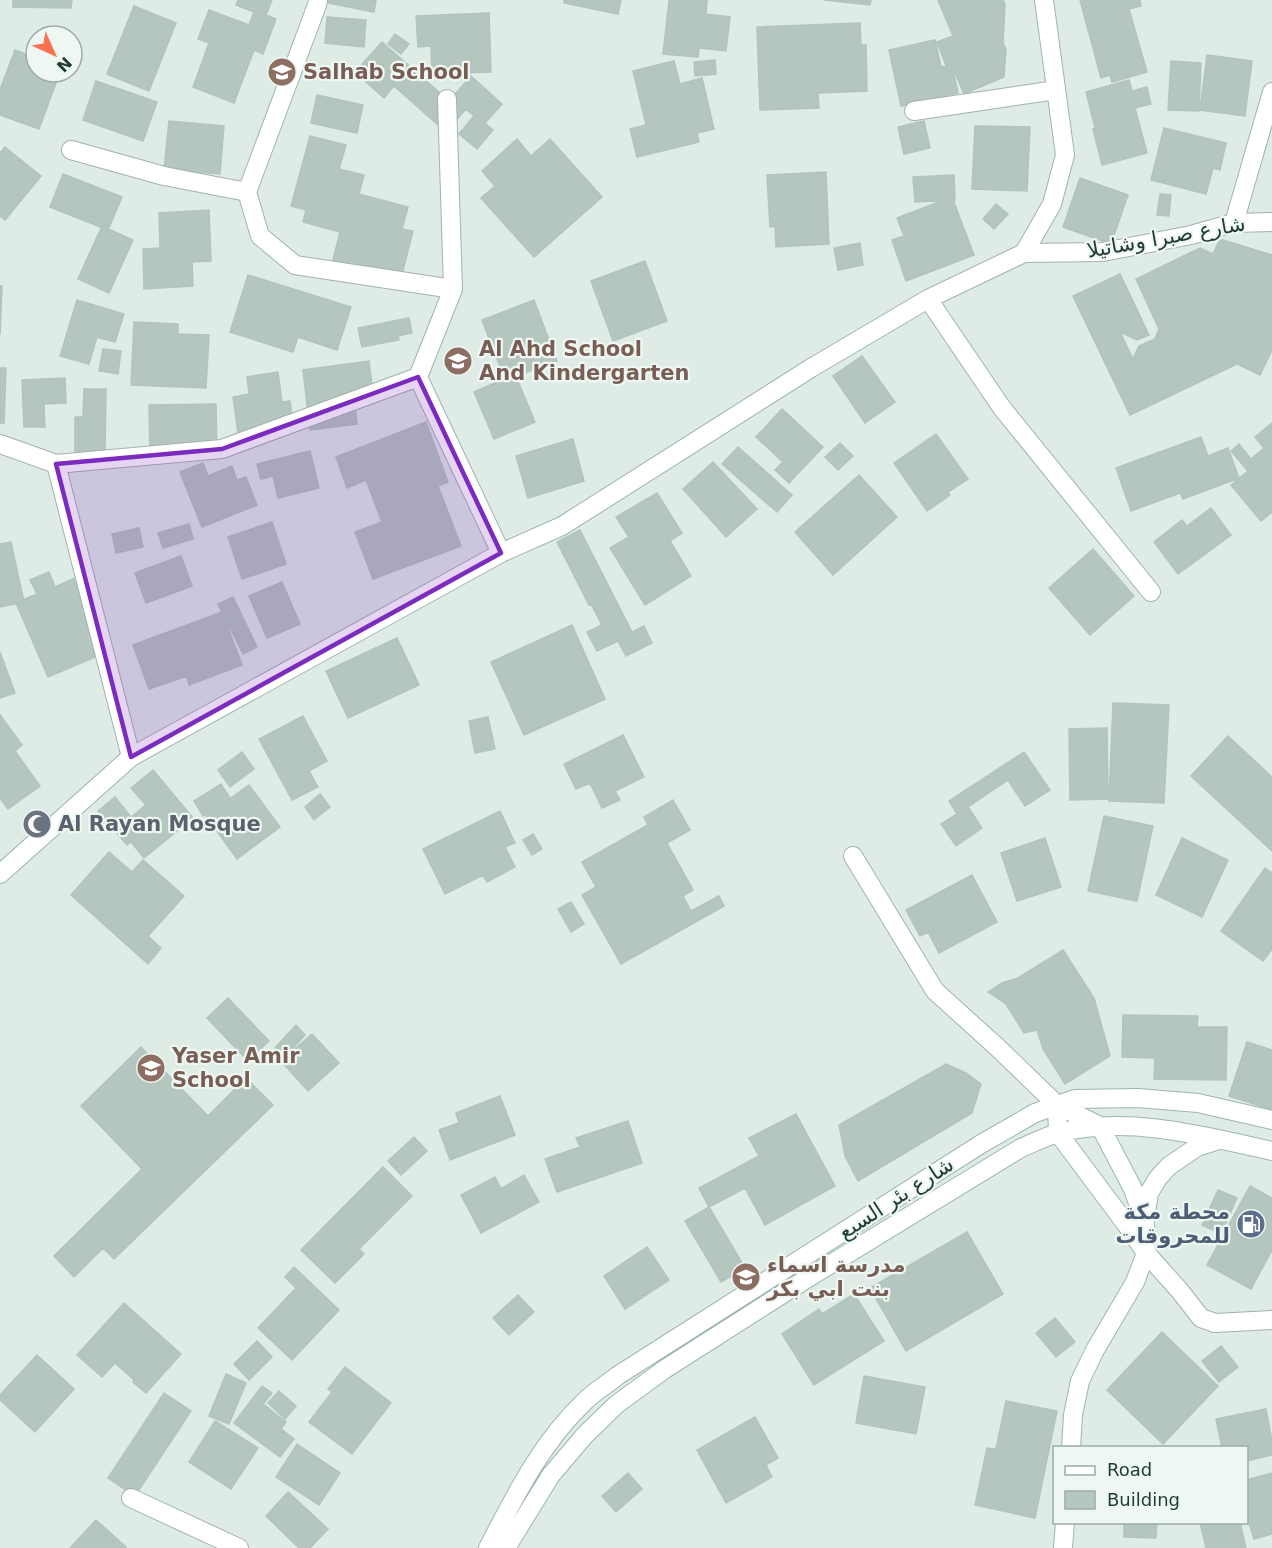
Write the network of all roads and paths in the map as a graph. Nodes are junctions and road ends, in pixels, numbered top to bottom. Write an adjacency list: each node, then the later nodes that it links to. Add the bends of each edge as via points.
1 (318, 0): 8 (street)
2 (1044, 0): 3 (street)
3 (1056, 90): 6 (street); 11 (street, via 1065,155 1052,204)
4 (1272, 92): 10 (street)
5 (447, 99): 12 (street)
6 (914, 111)
7 (71, 150): 8 (street, via 164,176)
8 (247, 192): 12 (street, via 260,236 295,265)
9 (1272, 222): 10 (street, شارع صبرا وشاتيلا)
10 (1234, 223): 11 (street, شارع صبرا وشاتيلا, via 1103,252)
11 (1024, 253): 13 (street)
12 (453, 289): 14 (street)
13 (928, 299): 17 (street, via 811,368 562,526); 18 (street, via 1002,408)
14 (418, 377): 16 (street, via 222,449); 17 (street)
15 (0, 444): 16 (street)
16 (56, 464): 19 (street)
17 (501, 552): 19 (street)
18 (1151, 592)
19 (131, 756): 21 (street)
20 (854, 856): 22 (street, via 934,991)
21 (0, 874)
22 (1057, 1106): 23 (street, شارع بئر السبع, via 1075,1099 1138,1098 1198,1103); 24 (street); 25 (street); 35 (street, شارع بئر السبع, via 1035,1113 981,1144 585,1400 542,1451)
23 (1272, 1120)
24 (1100, 1126): 25 (street, شارع بئر السبع); 26 (street, شارع بئر السبع, via 1161,1129); 28 (street, via 1133,1189)
25 (1058, 1133): 29 (street); 36 (street, شارع بئر السبع, via 1021,1148 802,1281 617,1404 551,1475)
26 (1221, 1140): 27 (street, شارع بئر السبع); 28 (street, via 1197,1147 1169,1166 1149,1193)
27 (1272, 1151)
28 (1144, 1223): 29 (street)
29 (1146, 1253): 30 (street, via 1201,1317 1215,1323); 31 (street, via 1135,1282 1080,1381)
30 (1272, 1320)
31 (1071, 1446)
32 (131, 1497): 34 (street)
33 (1065, 1524): 37 (street)
34 (239, 1548)
35 (488, 1548)
36 (506, 1548)
37 (1064, 1548)

